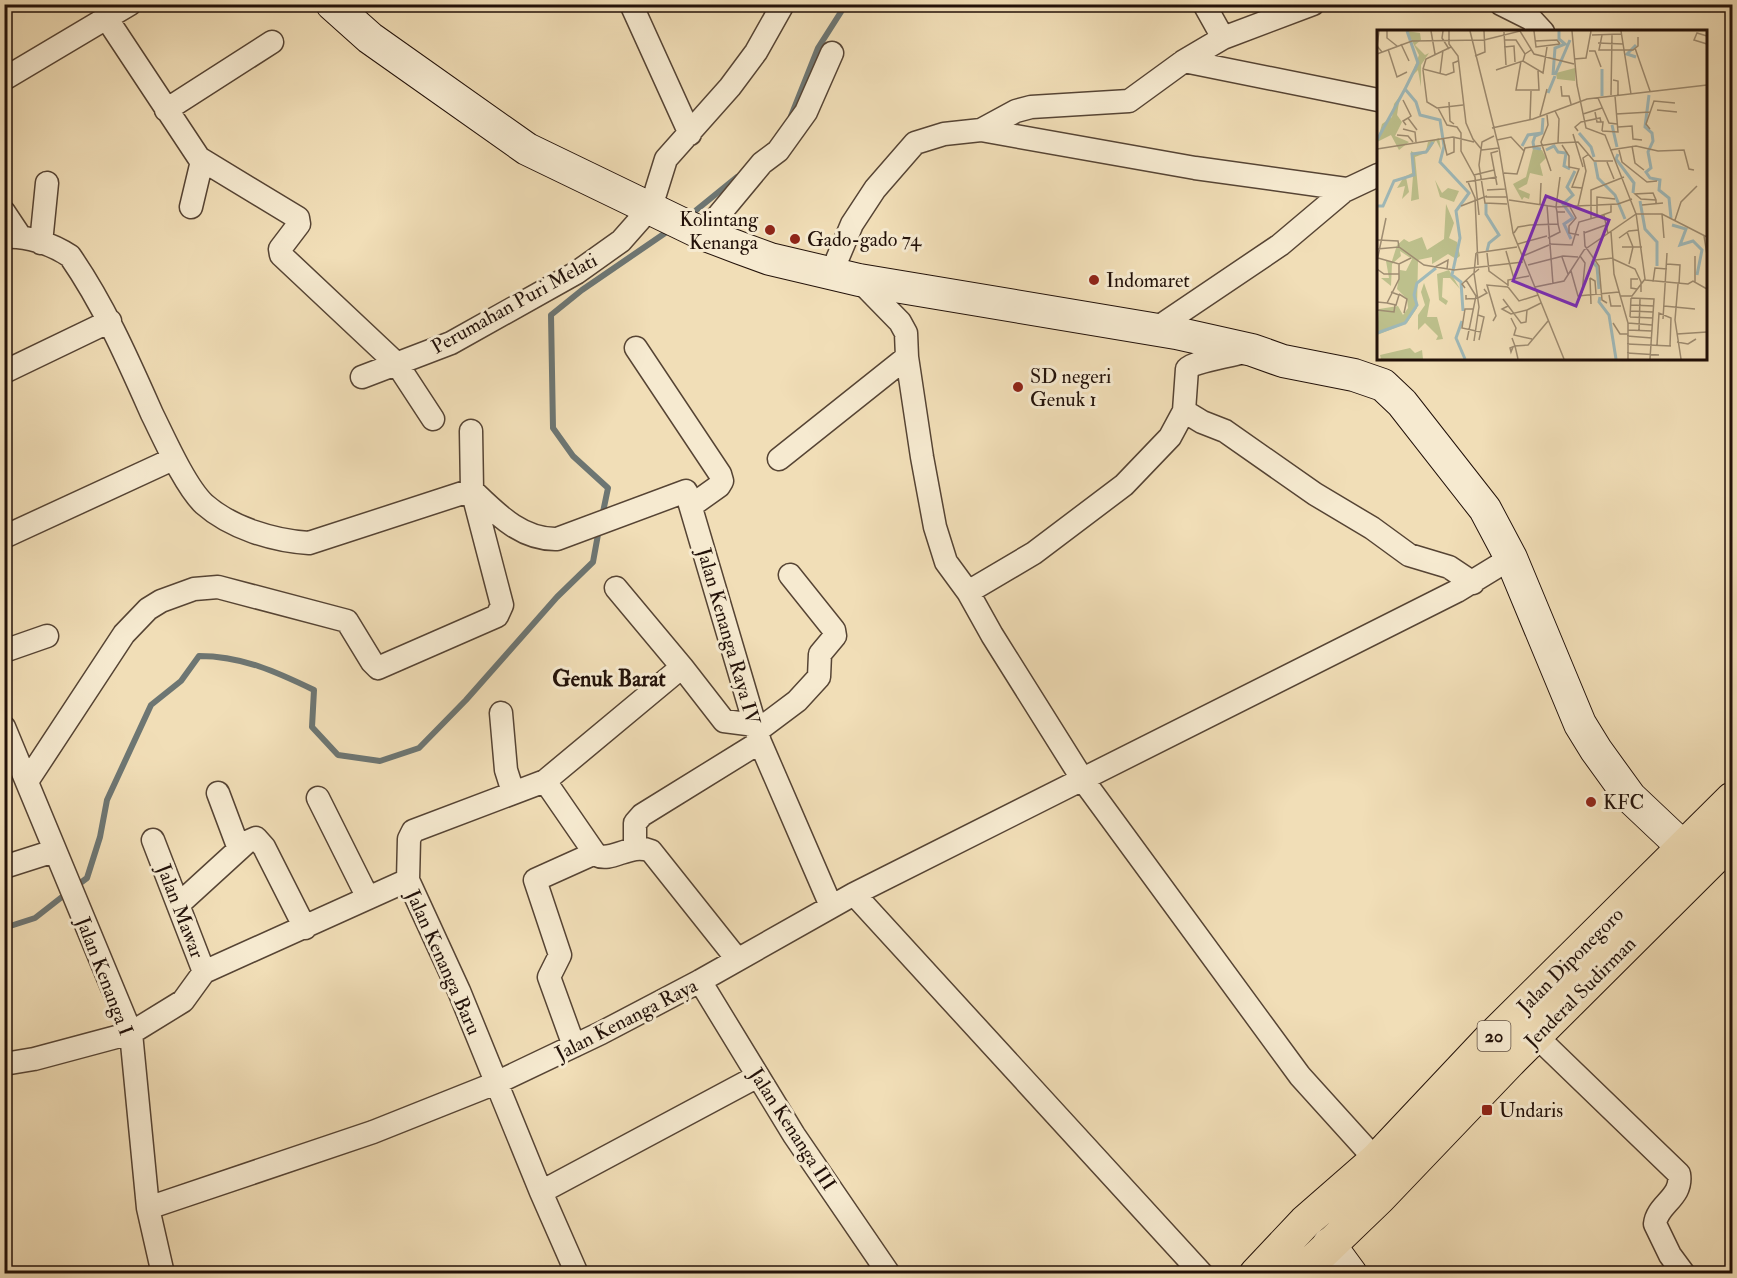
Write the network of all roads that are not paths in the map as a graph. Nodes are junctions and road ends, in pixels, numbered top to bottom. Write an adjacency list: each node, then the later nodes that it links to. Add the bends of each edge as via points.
1 (130, 4): 8 (street)
2 (332, 4): 24 (street, via 370,38 528,149)
3 (631, 4): 18 (street)
4 (783, 4): 18 (street, via 756,52)
5 (1204, 4): 10 (street)
6 (1313, 4): 10 (street)
7 (1501, 4): 9 (street, via 1531,19)
8 (106, 14): 14 (street); 16 (street)
9 (1541, 30)
10 (1223, 38): 13 (street)
11 (272, 42): 16 (street)
12 (831, 53): 26 (street, via 806,112 778,151)
13 (1184, 61): 15 (street); 17 (street, via 1130,101 1031,107)
14 (4, 79)
15 (1377, 100)
16 (166, 110): 19 (street)
17 (981, 130): 22 (street, via 1195,168); 28 (street, via 915,143 862,208)
18 (690, 134): 24 (street, via 666,159)
19 (202, 161): 23 (street); 34 (street, via 299,220 280,249 281,255)
20 (1377, 175): 22 (street)
21 (47, 183): 27 (street)
22 (1346, 189): 30 (street, via 1280,245)
23 (191, 207)
24 (656, 209): 26 (street); 34 (street, Perumahan Puri Melati, via 621,241 576,273 451,343)
25 (4, 212): 27 (street)
26 (699, 231): 28 (street, via 770,258)
27 (22, 238): 29 (street, via 70,256)
28 (845, 277): 30 (street); 33 (street, via 900,322 906,333)
29 (110, 321): 35 (street); 40 (street)
30 (1165, 332): 31 (street)
31 (1239, 347): 37 (street, via 1216,361 1201,360 1186,369); 45 (street, via 1383,385 1402,403 1485,509)
32 (636, 348): 43 (street, via 720,474 721,483)
33 (907, 357): 41 (street); 49 (street, via 935,527 946,562)
34 (397, 364): 36 (street, Perumahan Puri Melati); 38 (street)
35 (4, 372)
36 (362, 377)
37 (1184, 411): 47 (street, via 1225,431 1409,555 1449,567); 49 (street, via 1170,437 1124,485 1034,553)
38 (433, 418)
39 (471, 431): 42 (street)
40 (173, 459): 42 (street, via 208,507 241,527 286,542 309,543); 44 (street)
41 (779, 459)
42 (471, 490): 43 (street, via 505,521 536,537 557,539 684,491); 56 (street, via 502,605 497,616 378,668 347,621 218,587 176,595 148,609 124,634)
43 (691, 506): 55 (street, Jalan Kenanga Raya IV)
44 (4, 537)
45 (1510, 558): 47 (street, Jalan Kenanga Raya); 69 (street, via 1581,724 1630,797)
46 (790, 575): 55 (street, via 835,636 820,654 819,677 797,701)
47 (1473, 583): 57 (street, Jalan Kenanga Raya)
48 (616, 588): 52 (street)
49 (968, 592): 57 (street)
50 (47, 636): 51 (street)
51 (4, 651)
52 (682, 668): 55 (street, via 724,722); 58 (street)
53 (501, 713): 59 (street, via 506,770)
54 (4, 727): 56 (street, Jalan Kenanga I)
55 (757, 732): 65 (street, via 642,815 636,823); 75 (street, Jalan Kenanga Raya IV)
56 (28, 780): 67 (street, Jalan Kenanga I)
57 (1083, 780): 72 (street, Jalan Kenanga Raya); 87 (street, via 1300,1076)
58 (545, 781): 59 (street); 68 (street)
59 (513, 792): 71 (street, via 410,833)
60 (218, 793): 66 (street)
61 (318, 798): 73 (street)
62 (1732, 799): 69 (highway, Jalan Diponegoro / 20)
63 (153, 840): 74 (street, Jalan Mawar)
64 (1732, 840): 69 (highway, Jenderal Sudirman / 20)
65 (635, 847): 68 (street, via 603,858); 77 (street, via 651,851)
66 (239, 849): 74 (street); 76 (street, via 251,838 259,839)
67 (54, 851): 70 (street); 80 (street, Jalan Kenanga I)
68 (595, 853): 82 (street, via 535,880 560,955 549,977)
69 (1694, 858): 81 (highway, Jenderal Sudirman / 20); 83 (highway, Jalan Diponegoro / 20)
70 (4, 867)
71 (408, 880): 73 (street, Jalan Kenanga Baru); 86 (street, Jalan Kenanga Baru)
72 (854, 894): 75 (street, Jalan Kenanga Raya); 94 (street)
73 (368, 898): 76 (street, Jalan Kenanga Baru)
74 (178, 905): 78 (street, Jalan Mawar)
75 (831, 906): 77 (street, Jalan Kenanga Raya)
76 (305, 928): 78 (street, Jalan Kenanga Baru)
77 (737, 959): 79 (street, Jalan Kenanga Raya)
78 (204, 972): 80 (street, Jalan Mawar, via 183,1001)
79 (700, 981): 82 (street, Jalan Kenanga Raya); 85 (street, Jalan Kenanga III)
80 (131, 1033): 84 (street, Jalan Mawar); 89 (street, Jalan Kenanga I)
81 (1536, 1036): 83 (highway, Jenderal Sudirman / 20); 98 (street, via 1678,1174 1675,1196 1658,1214 1655,1224)
82 (574, 1046): 86 (street, Jalan Kenanga Raya)
83 (1500, 1050): 87 (highway, Jalan Diponegoro / 20); 90 (highway, Jenderal Sudirman / 20, via 1379,1198)
84 (4, 1064)
85 (758, 1076): 88 (street); 93 (street, Jalan Kenanga III)
86 (496, 1083): 88 (street, Jalan Kenanga Baru); 89 (street, Jalan Kenanga Raya, via 373,1132)
87 (1376, 1160): 95 (highway, Jalan Diponegoro / 20, via 1305,1222)
88 (541, 1192): 92 (street, Jalan Kenanga Baru)
89 (148, 1208): 91 (street, Jalan Kenanga I)
90 (1329, 1244): 96 (highway, 20); 97 (street)
91 (163, 1274)
92 (577, 1274)
93 (889, 1274)
94 (1202, 1274)
95 (1256, 1274)
96 (1300, 1274)
97 (1351, 1274)
98 (1684, 1274)

